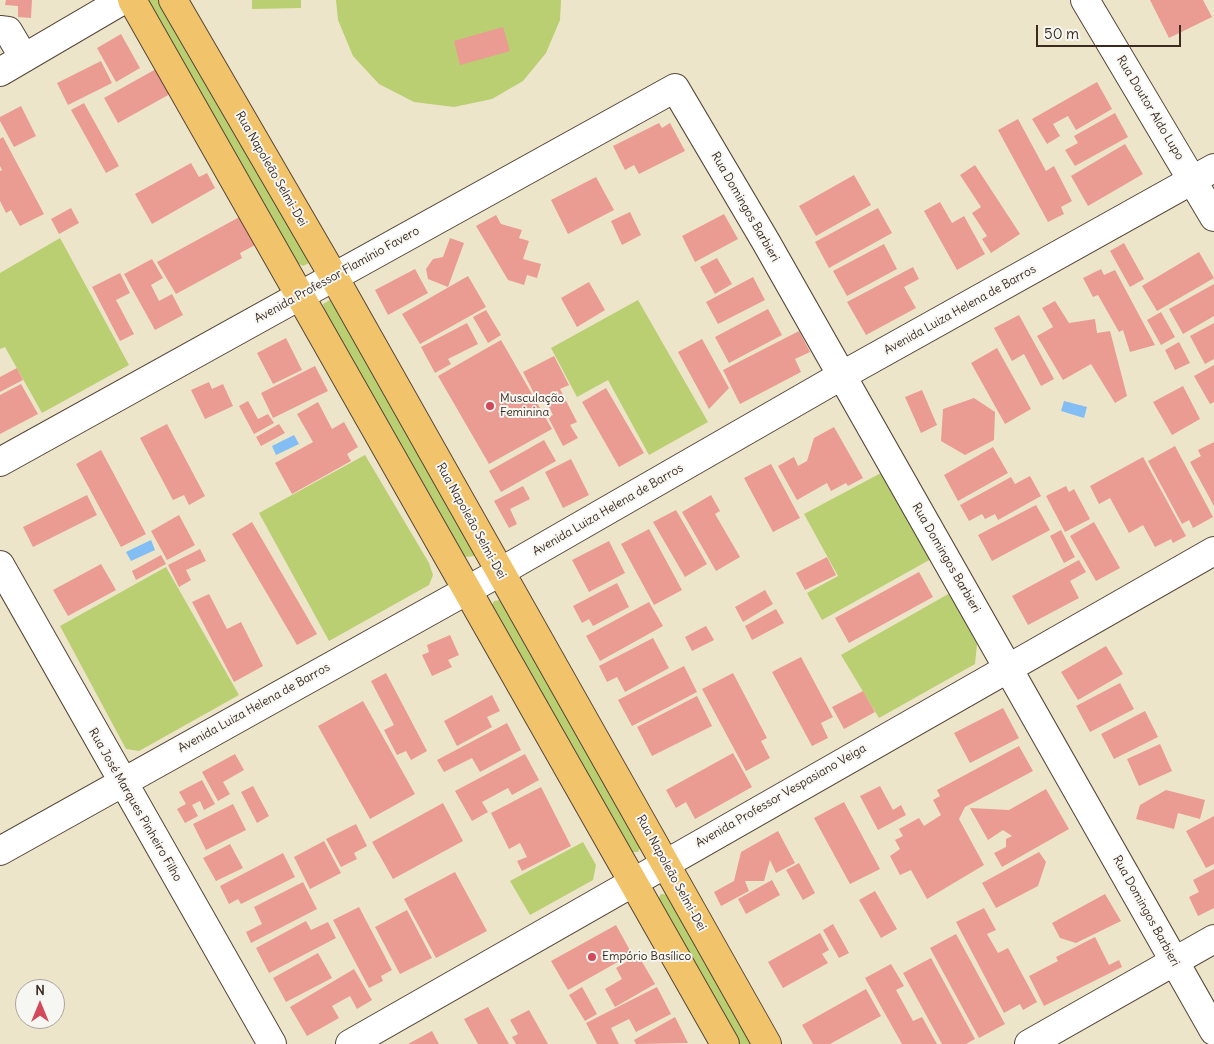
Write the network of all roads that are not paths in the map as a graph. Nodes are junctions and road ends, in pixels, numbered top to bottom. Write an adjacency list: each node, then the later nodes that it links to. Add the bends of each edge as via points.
1 (123, 0): 6 (street)
2 (132, 0): 12 (main road)
3 (172, 0): 11 (main road, Rua Napoleão Selmi-Dei)
4 (1085, 0): 9 (street, Rua Doutor Aldo Lupo)
5 (0, 30): 6 (street, via 8,31)
6 (24, 58): 7 (street)
7 (0, 72)
8 (675, 88): 11 (street, Avenida Professor Flamínio Favero); 13 (street, Rua Domingos Barbieri)
9 (1204, 174): 10 (street, Rua Doutor Aldo Lupo); 13 (street, Avenida Luiza Helena de Barros)
10 (1214, 217)
11 (334, 277): 12 (street, Avenida Professor Flamínio Favero); 17 (main road, Rua Napoleão Selmi-Dei)
12 (300, 295): 14 (street, Avenida Professor Flamínio Favero); 18 (main road)
13 (841, 376): 17 (street, Avenida Luiza Helena de Barros); 19 (street, Rua Domingos Barbieri)
14 (0, 462)
15 (1214, 551): 19 (street, Avenida Professor Vespasiano Veiga)
16 (0, 565): 20 (street, Rua José Marques Pinheiro Filho)
17 (500, 572): 18 (street, Avenida Luiza Helena de Barros); 22 (main road, Rua Napoleão Selmi-Dei)
18 (468, 589): 20 (street, Avenida Luiza Helena de Barros); 23 (main road)
19 (1009, 667): 22 (street, Avenida Professor Vespasiano Veiga); 25 (street, Rua Domingos Barbieri)
20 (122, 782): 21 (street, Avenida Luiza Helena de Barros); 27 (street, Rua José Marques Pinheiro Filho)
21 (0, 851)
22 (665, 862): 23 (street, Avenida Professor Vespasiano Veiga); 30 (main road, Rua Napoleão Selmi-Dei)
23 (632, 882): 28 (street, Avenida Professor Vespasiano Veiga); 29 (main road)
24 (1214, 939): 25 (street)
25 (1174, 961): 26 (street, Rua Domingos Barbieri); 31 (street)
26 (1214, 1031)
27 (272, 1044)
28 (350, 1044)
29 (724, 1044)
30 (767, 1044)
31 (1028, 1044)

